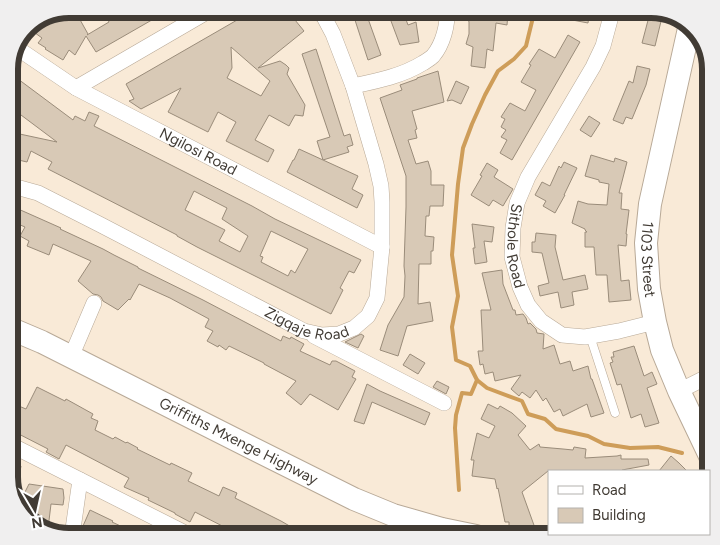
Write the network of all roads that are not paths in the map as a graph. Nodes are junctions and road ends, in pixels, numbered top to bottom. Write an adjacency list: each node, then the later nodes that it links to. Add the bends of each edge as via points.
1 (197, 18): 8 (street)
2 (325, 18): 7 (street, Zigqaje Road)
3 (448, 18): 7 (street, via 443,39 432,57 393,77)
4 (611, 18): 15 (street, Sithole Road, via 593,67 528,178 517,203 513,228 512,257 528,305 541,322 562,335)
5 (688, 32): 12 (street, 1103 Street, via 650,204 646,244)
6 (21, 51): 8 (street, Ngilosi Road)
7 (353, 86): 10 (street, Zigqaje Road, via 380,186)
8 (76, 88): 10 (street, Ngilosi Road)
9 (18, 188): 13 (street, Zigqaje Road, via 54,201)
10 (382, 248): 13 (street, Zigqaje Road, via 377,298 368,316 354,328 339,334)
11 (94, 303): 16 (street)
12 (655, 322): 15 (street, Sithole Road); 18 (street, 1103 Street, via 662,350)
13 (304, 331): 19 (street)
14 (18, 332): 16 (street, Griffiths Mxenge Highway)
15 (590, 336): 20 (lane)
16 (72, 357): 26 (street, Griffiths Mxenge Highway, via 354,499)
17 (702, 380): 18 (street)
18 (679, 391): 21 (street, 1103 Street)
19 (444, 403)
20 (614, 413)
21 (702, 439)
22 (18, 449): 23 (street)
23 (80, 480): 24 (street); 25 (street)
24 (73, 528)
25 (175, 528)
26 (439, 528)

